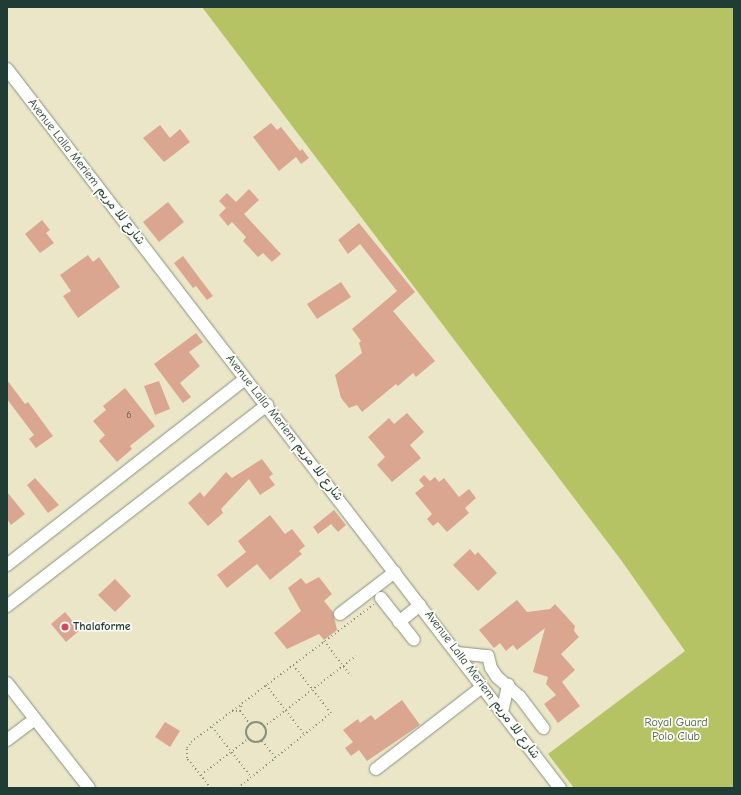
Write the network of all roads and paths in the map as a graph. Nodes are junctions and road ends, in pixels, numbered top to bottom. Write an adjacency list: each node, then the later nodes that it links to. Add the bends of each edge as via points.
1 (7, 69): 2 (street, Avenue Lalla Meriem شارع للا مريم)
2 (245, 379): 3 (street, Avenue Lalla Meriem شارع للا مريم); 4 (street)
3 (267, 405): 5 (street, Avenue Lalla Meriem شارع للا مريم); 8 (street)
4 (7, 565)
5 (395, 572): 7 (street, Avenue Lalla Meriem شارع للا مريم); 9 (street)
6 (381, 598): 10 (street); 12 (path)
7 (420, 605): 10 (street); 13 (street, Avenue Lalla Meriem شارع للا مريم)
8 (7, 606)
9 (340, 614)
10 (399, 622): 11 (street)
11 (414, 640)
12 (324, 642): 15 (path); 16 (path)
13 (457, 653): 19 (street, via 488,656 497,677); 21 (street, Avenue Lalla Meriem شارع للا مريم)
14 (356, 656): 16 (path)
15 (293, 664): 20 (path); 22 (path)
16 (343, 666): 17 (path); 22 (path)
17 (351, 676)
18 (7, 683): 28 (street)
19 (508, 684): 27 (street); 32 (street)
20 (266, 686): 23 (path); 24 (path)
21 (482, 687): 27 (street, Avenue Lalla Meriem شارع للا مريم); 39 (street)
22 (313, 689): 24 (path); 33 (path, via 331,713)
23 (242, 704): 25 (path); 26 (path)
24 (285, 710): 31 (path); 33 (path)
25 (232, 711): 26 (path); 30 (path)
26 (240, 711): 29 (path)
27 (502, 712): 45 (street, Avenue Lalla Meriem شارع للا مريم)
28 (35, 719): 35 (street); 42 (street)
29 (249, 723): 31 (path, via 260,722); 34 (path, via 245,734)
30 (212, 726): 37 (path); 40 (path, via 192,742 186,752 187,758)
31 (264, 727): 36 (path, via 268,732)
32 (543, 728)
33 (304, 734): 38 (path)
34 (248, 739): 36 (path, via 251,742); 37 (path)
35 (7, 740)
36 (262, 741): 38 (path)
37 (232, 751): 40 (path); 41 (path)
38 (275, 758): 41 (path)
39 (376, 768)
40 (201, 775): 43 (path)
41 (251, 777): 44 (path)
42 (88, 788)
43 (211, 788)
44 (238, 788)
45 (560, 788)

